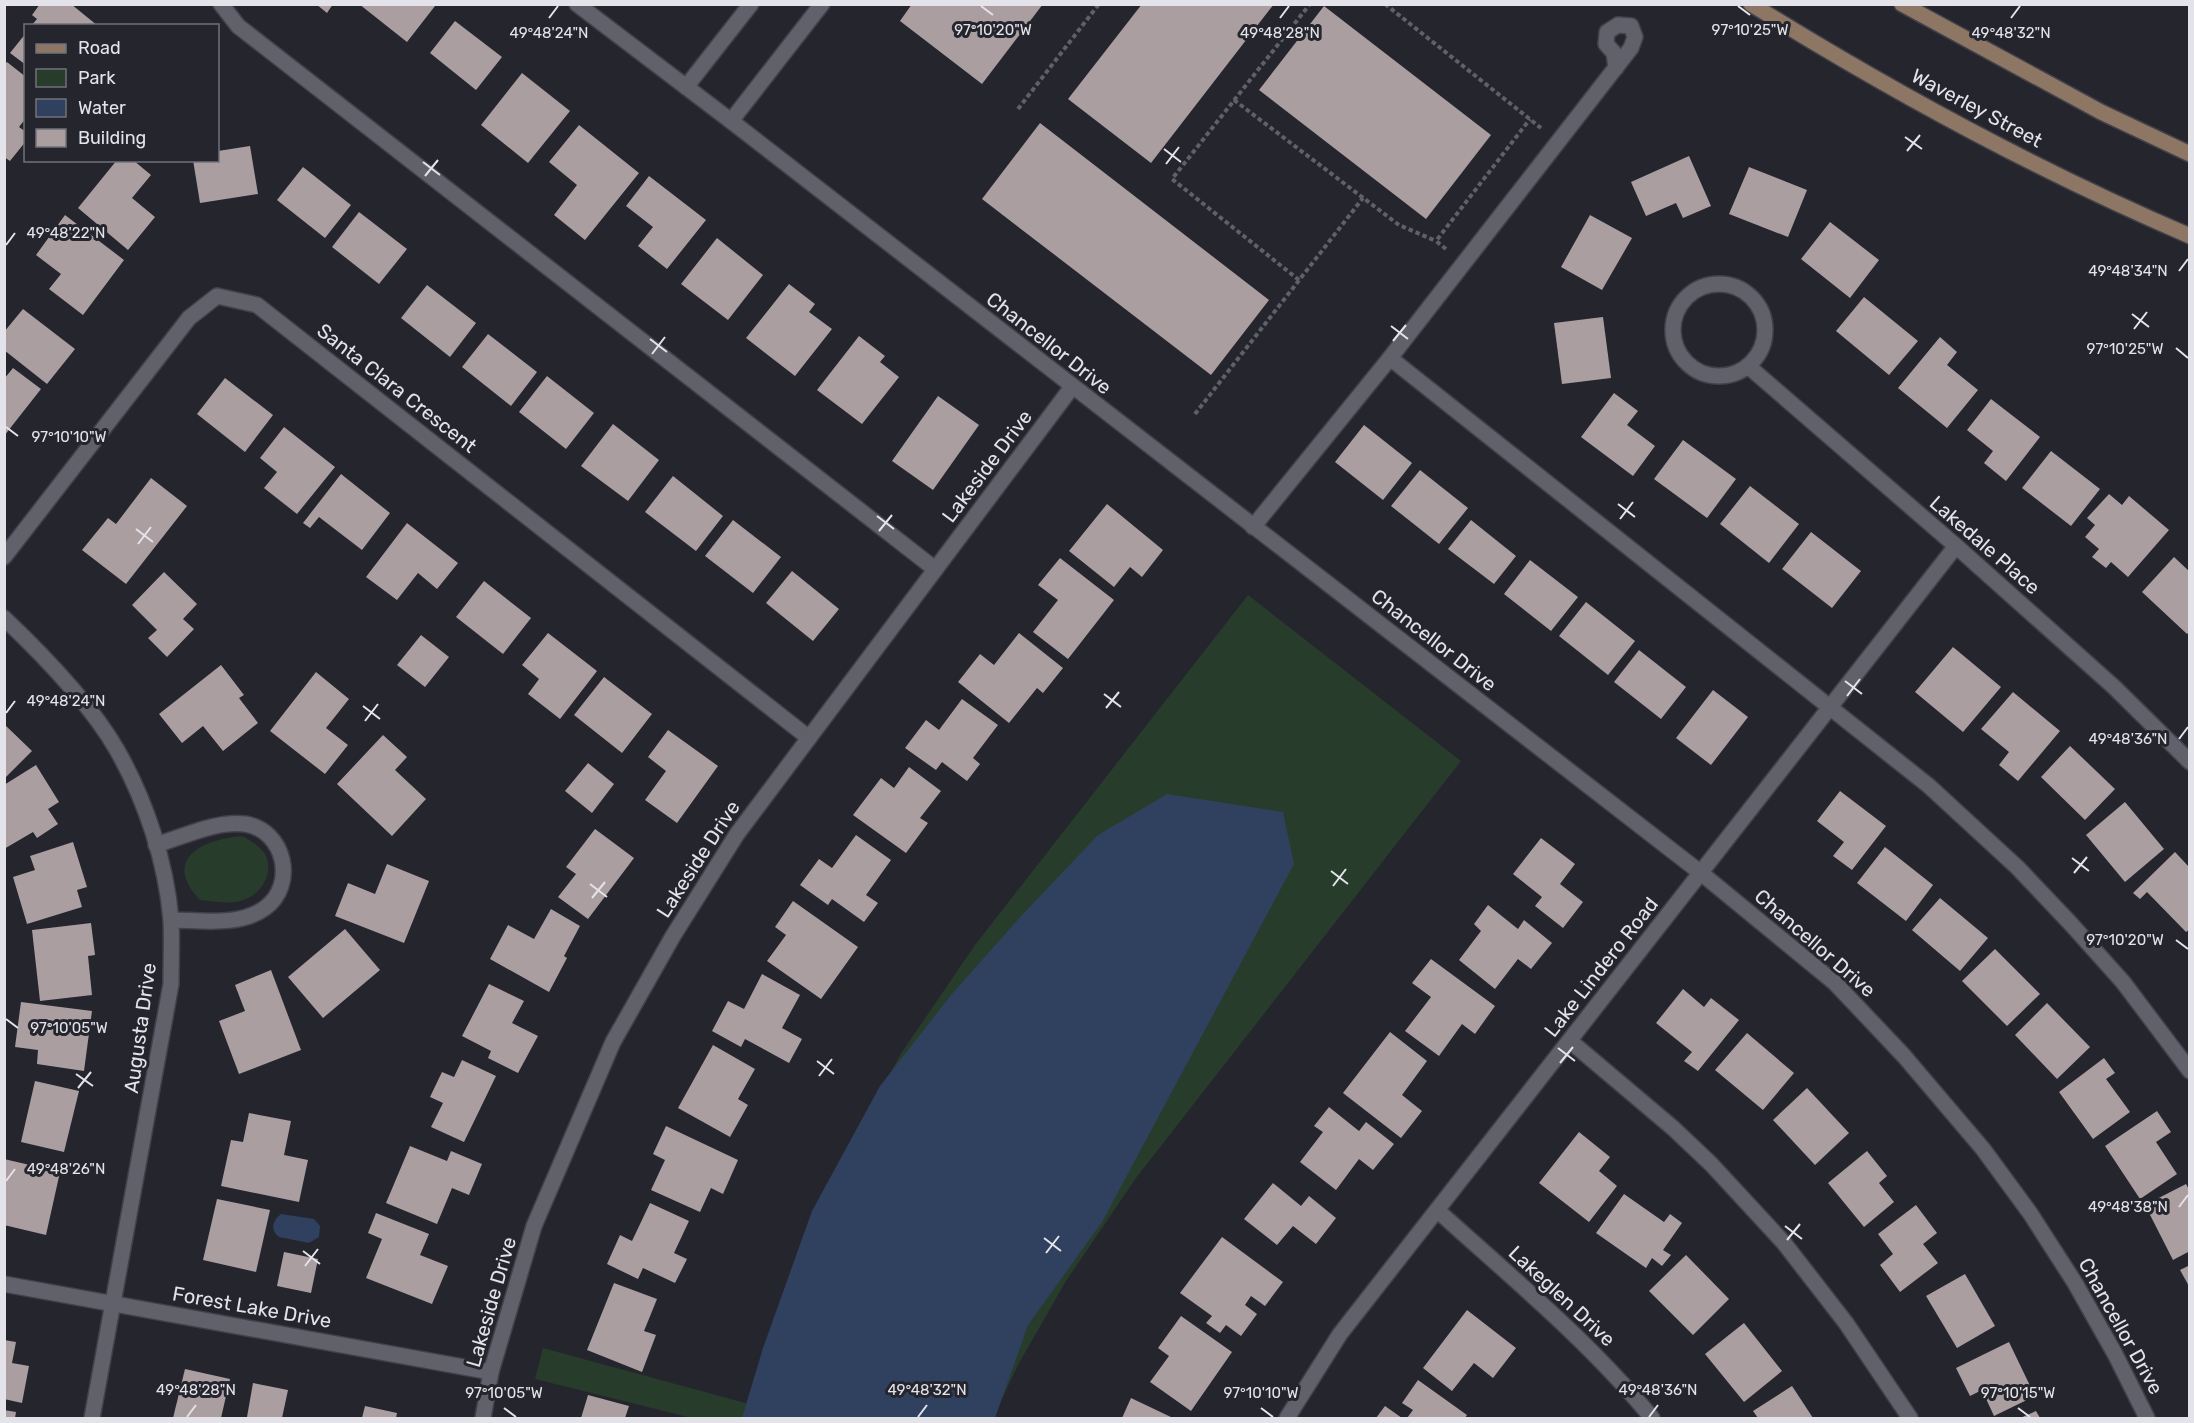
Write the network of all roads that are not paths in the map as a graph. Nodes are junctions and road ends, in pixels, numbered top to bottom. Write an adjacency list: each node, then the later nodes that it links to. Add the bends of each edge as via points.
1 (221, 4): 18 (street, via 238,26)
2 (577, 4): 8 (street, Chancellor Drive)
3 (751, 4): 8 (street)
4 (822, 4): 9 (street)
5 (1751, 4): 11 (main road, Waverley Street, via 1970,129 2102,197)
6 (1902, 4): 10 (main road, via 2101,112)
7 (1616, 68): 12 (street)
8 (686, 87): 9 (street, Chancellor Drive)
9 (731, 121): 14 (street, Chancellor Drive)
10 (2190, 154)
11 (2190, 236)
12 (1390, 358): 15 (street); 20 (street)
13 (1748, 366): 13 (street, via 1765,335 1758,304 1747,292 1732,285 1708,284 1693,291 1674,316 1674,343 1681,357 1708,375 1733,374); 16 (street, Lakedale Place)
14 (1072, 387): 15 (street, Chancellor Drive); 18 (street, Lakeside Drive)
15 (1253, 527): 24 (street, Chancellor Drive)
16 (1956, 546): 20 (street, Lake Lindero Road); 22 (street, Lakedale Place, via 2114,687)
17 (4, 557): 21 (street, Santa Clara Crescent, via 189,318 217,296 257,305)
18 (935, 570): 21 (street, Lakeside Drive)
19 (4, 618): 23 (street, Augusta Drive, via 75,692 117,749 140,796)
20 (1830, 708): 24 (street, Lake Lindero Road); 27 (street, via 1929,786 2018,868 2123,982)
21 (809, 738): 31 (street, Lakeside Drive, via 737,834 672,936 613,1042 534,1227)
22 (2190, 762)
23 (156, 845): 25 (street, Augusta Drive); 25 (street, via 227,823 247,824 269,833 280,851 284,870 278,892 266,908 251,916 228,921)
24 (1701, 873): 26 (street, Lake Lindero Road); 37 (street, Chancellor Drive, via 1835,983 1983,1149 2075,1282)
25 (171, 920): 30 (street, Augusta Drive, via 171,984)
26 (1570, 1041): 28 (street, Lake Lindero Road); 36 (street, via 1673,1128 1784,1243 1846,1323)
27 (2190, 1071)
28 (1437, 1210): 34 (street, Lake Lindero Road, via 1340,1334); 35 (street, Lakeglen Drive, via 1578,1337)
29 (4, 1284): 30 (street, Forest Lake Drive)
30 (112, 1304): 31 (street, Forest Lake Drive); 32 (street, Augusta Drive)
31 (491, 1372): 33 (street, Lakeside Drive)
32 (93, 1419)
33 (483, 1419)
34 (1287, 1419)
35 (1652, 1419)
36 (1910, 1419)
37 (2147, 1419)

